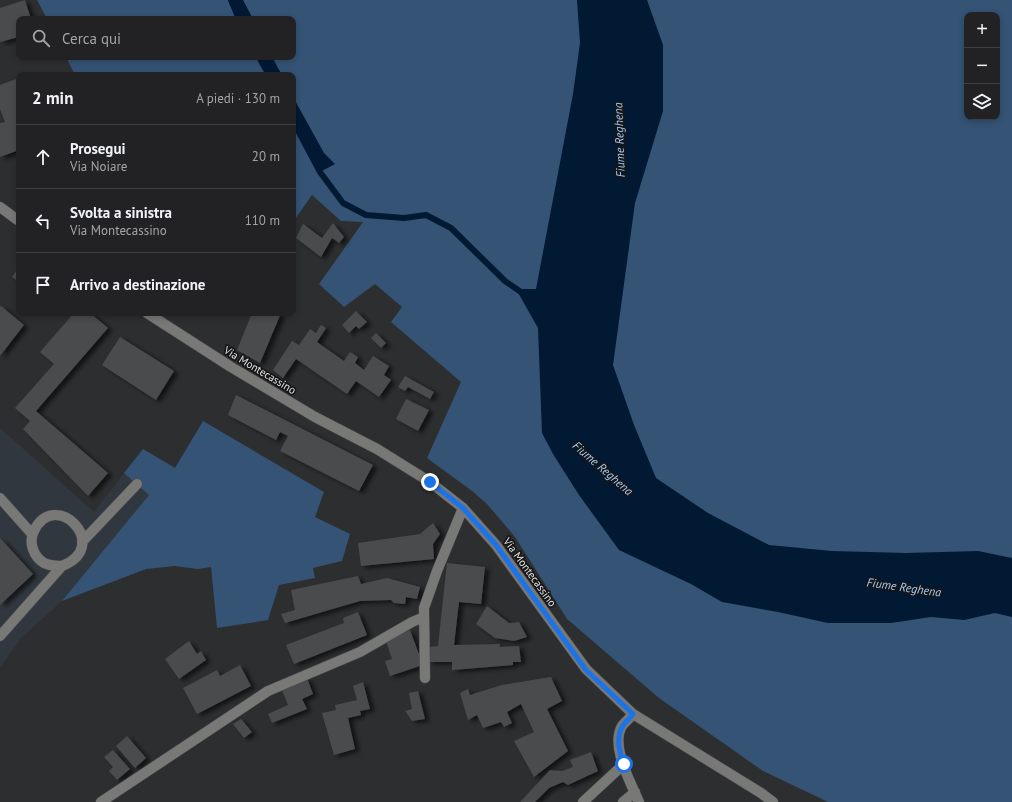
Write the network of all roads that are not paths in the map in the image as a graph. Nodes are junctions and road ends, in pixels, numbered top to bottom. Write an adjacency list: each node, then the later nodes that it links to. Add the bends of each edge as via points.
1 (0, 207): 2 (street)
2 (16, 219)
3 (152, 316): 6 (street, Via Montecassino, via 296,406 377,449 430,482)
4 (137, 484): 8 (street)
5 (0, 498): 7 (street)
6 (463, 508): 10 (street, via 437,571 424,608); 13 (street, Via Montecassino, via 496,545 586,670)
7 (32, 534): 8 (street, via 42,520 57,516 69,519 78,527); 9 (street, via 33,551 38,558 45,564)
8 (82, 542): 9 (street, via 77,557)
9 (62, 566): 11 (street)
10 (424, 617): 12 (street); 16 (street, via 360,652 268,691)
11 (0, 636)
12 (425, 678)
13 (633, 714): 14 (street, via 622,727 618,742); 20 (street, Via Montecassino)
14 (624, 764): 15 (street); 17 (street)
15 (635, 792): 18 (street); 19 (street)
16 (101, 802)
17 (583, 802)
18 (623, 802)
19 (639, 802)
20 (773, 802)

